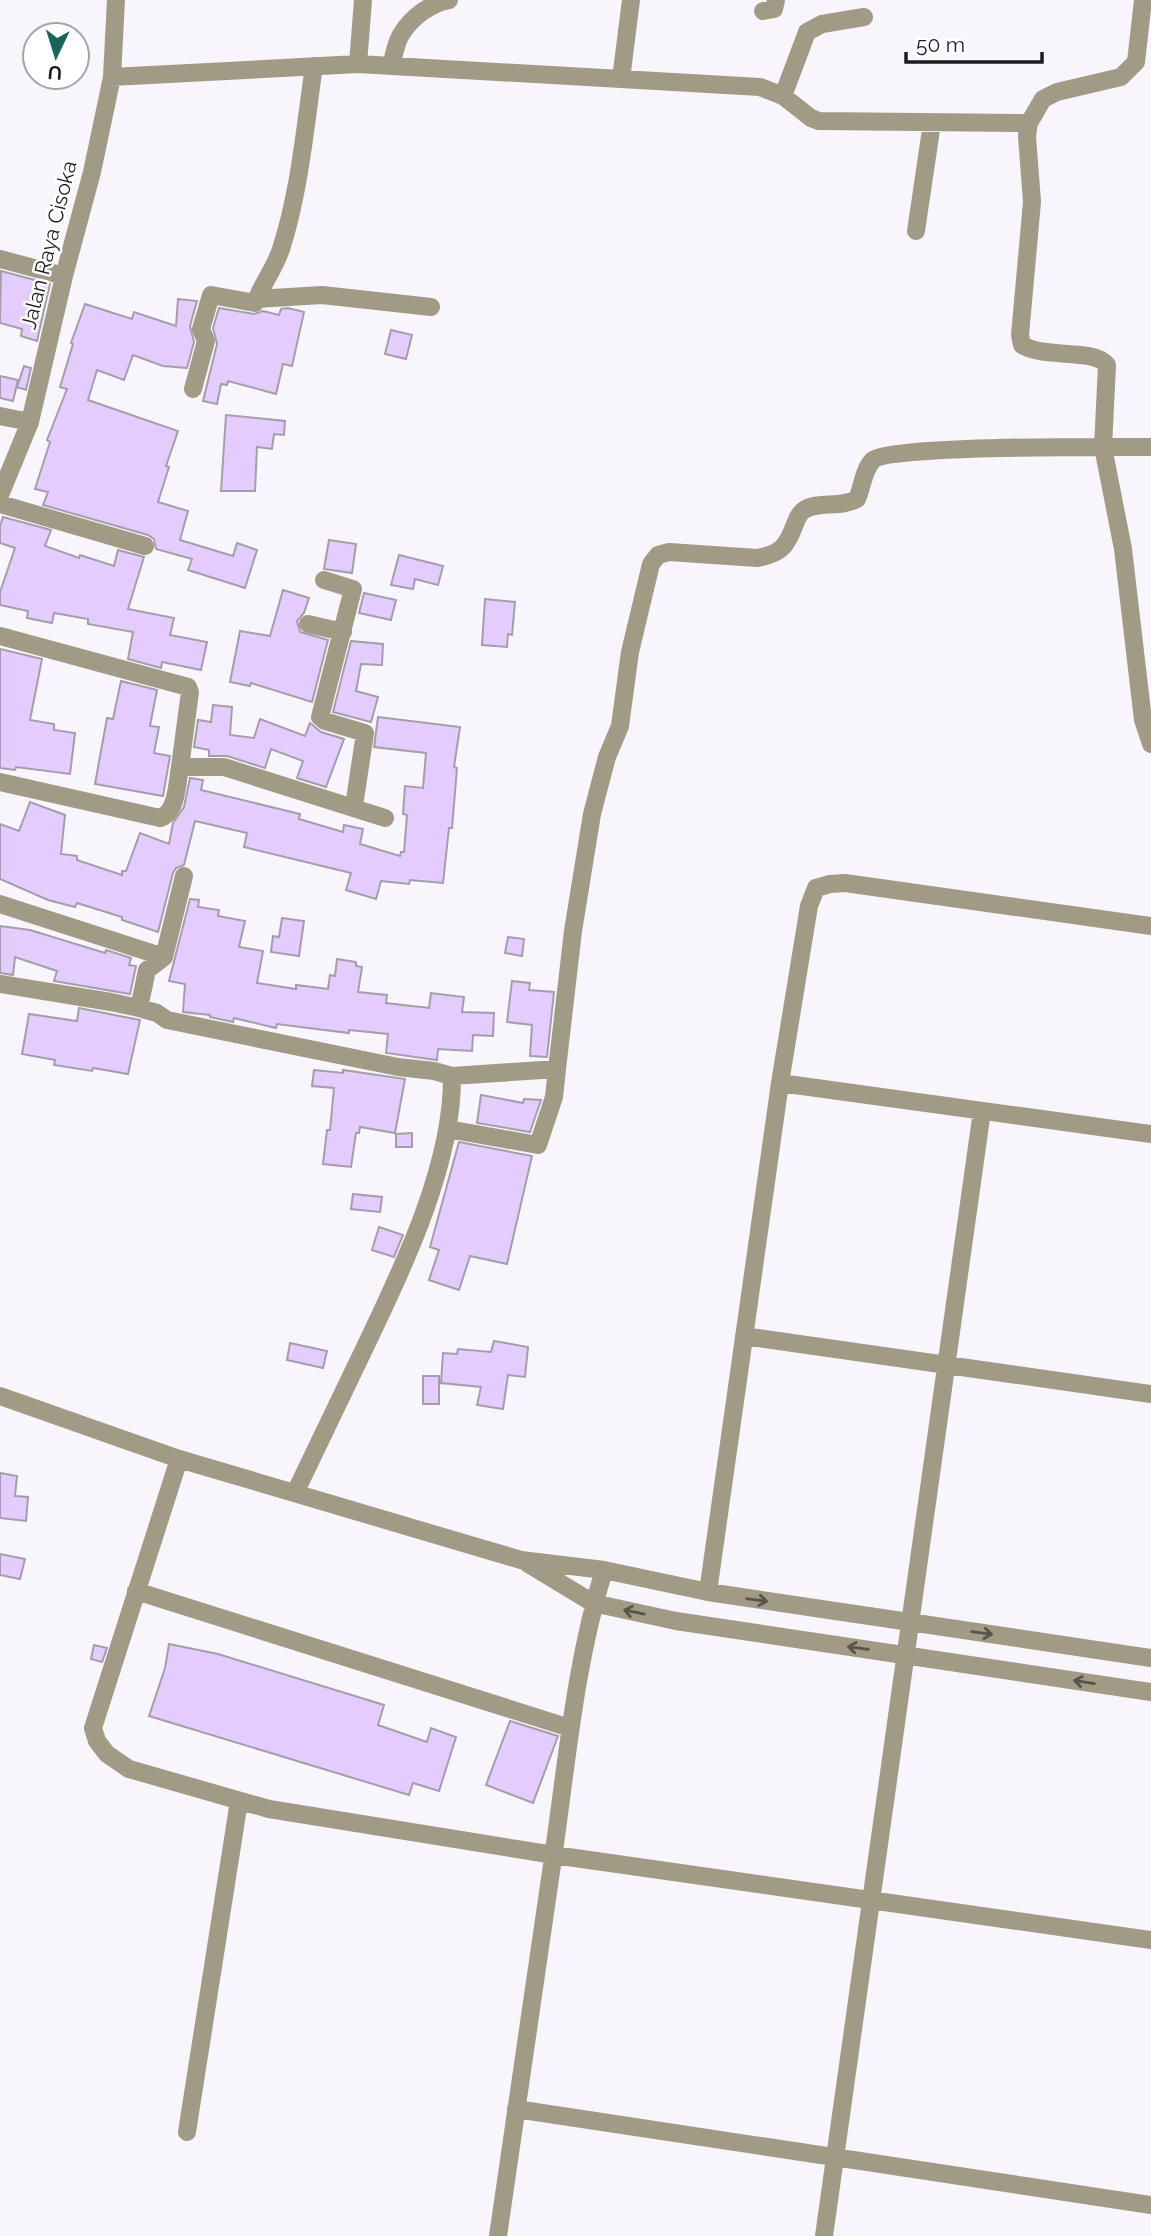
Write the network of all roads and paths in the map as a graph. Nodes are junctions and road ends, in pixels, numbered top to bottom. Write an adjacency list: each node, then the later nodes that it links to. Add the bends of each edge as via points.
1 (116, 0): 10 (street, Jalan Raya Cisoka)
2 (363, 0): 7 (street)
3 (449, 0): 9 (street, via 418,15 401,34)
4 (632, 0): 11 (street)
5 (1143, 0): 14 (street, via 1136,62 1121,78 1043,99)
6 (864, 17): 12 (street, via 814,26 807,32)
7 (358, 65): 8 (street); 9 (street)
8 (314, 66): 10 (street); 18 (street, via 294,207 280,253)
9 (391, 66): 11 (street)
10 (112, 77): 17 (street, Jalan Raya Cisoka)
11 (621, 79): 12 (street, via 760,87)
12 (783, 96): 13 (street, via 818,121)
13 (932, 122): 14 (street); 15 (street)
14 (1029, 123): 23 (street, via 1032,202 1022,345 1032,351 1104,360 1107,407)
15 (916, 231)
16 (0, 259): 17 (street)
17 (64, 276): 22 (street, Jalan Raya Cisoka)
18 (256, 299): 19 (street, via 322,295); 20 (street, via 255,303 211,295 201,329 206,341)
19 (431, 307)
20 (193, 389)
21 (0, 416): 22 (street)
22 (30, 422): 25 (street, Jalan Raya Cisoka)
23 (1103, 447): 24 (street); 32 (street, via 1124,549 1143,720); 43 (street, via 878,457 872,461 857,499 803,510 788,541 771,556 658,555 651,564 630,652 620,726 592,814)
24 (1151, 447)
25 (0, 495)
26 (0, 504): 27 (street)
27 (145, 546)
28 (324, 580): 30 (street, via 353,589)
29 (308, 624): 30 (street)
30 (343, 632): 35 (street, via 320,716 365,733)
31 (0, 636): 33 (street, via 188,687)
32 (1151, 744)
33 (180, 767): 34 (street, via 171,810 160,818); 35 (street, via 224,768)
34 (0, 782)
35 (354, 806): 36 (street)
36 (386, 818)
37 (184, 876): 40 (street)
38 (0, 904): 40 (street)
39 (1151, 926): 45 (street, via 845,883 817,888 809,906)
40 (164, 957): 42 (street, via 148,970)
41 (0, 984): 42 (street)
42 (139, 1009): 44 (street, via 167,1020)
43 (557, 1069): 44 (street); 47 (street, via 554,1097 538,1145)
44 (452, 1076): 47 (street)
45 (780, 1083): 46 (street); 49 (street)
46 (982, 1111): 48 (street); 50 (street)
47 (448, 1129): 54 (street, via 431,1191 398,1278)
48 (1151, 1135)
49 (744, 1336): 50 (street); 58 (street)
50 (945, 1364): 51 (street); 60 (street)
51 (1151, 1394)
52 (0, 1396): 53 (street)
53 (179, 1459): 54 (street); 57 (street)
54 (295, 1493): 55 (street)
55 (521, 1560): 56 (street); 59 (street)
56 (604, 1570): 58 (street); 59 (street)
57 (136, 1591): 64 (street); 65 (street, via 93,1728 97,1741 129,1769)
58 (708, 1592): 60 (street, one-way to 60)
59 (593, 1603): 61 (street, one-way to 59, via 676,1621); 64 (street)
60 (912, 1623): 61 (street); 62 (street, one-way to 62)
61 (907, 1656): 63 (street, one-way to 61); 67 (street)
62 (1151, 1658)
63 (1151, 1692)
64 (570, 1728): 66 (street)
65 (239, 1801): 66 (street); 70 (street)
66 (554, 1855): 67 (street); 69 (street)
67 (872, 1900): 68 (street); 71 (street)
68 (1151, 1940)
69 (516, 2109): 71 (street); 73 (street)
70 (187, 2132)
71 (835, 2157): 72 (street); 74 (street)
72 (1151, 2205)
73 (498, 2236)
74 (824, 2236)

